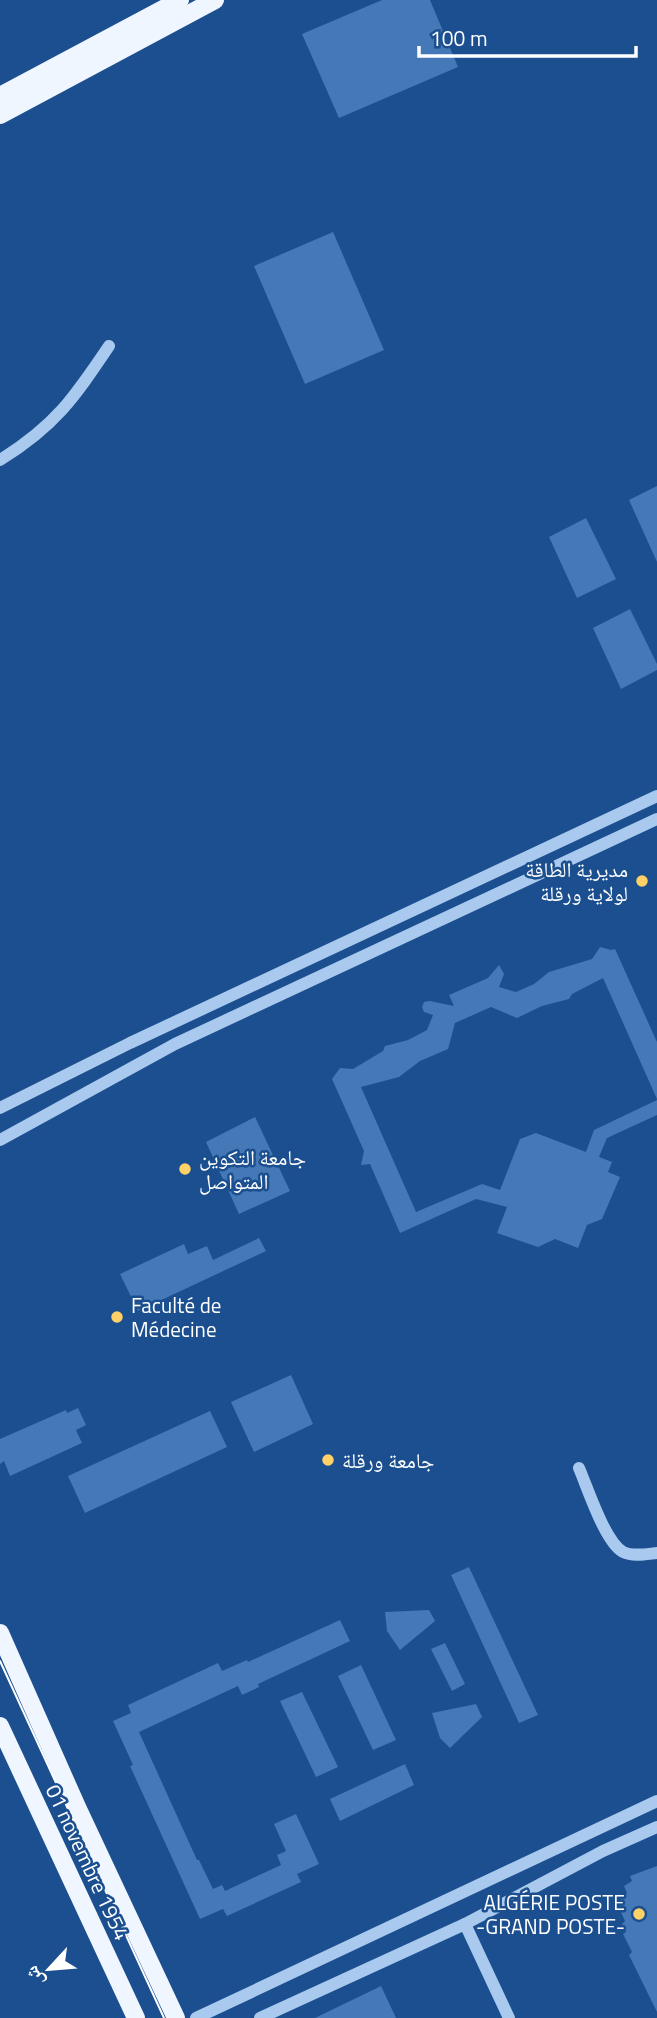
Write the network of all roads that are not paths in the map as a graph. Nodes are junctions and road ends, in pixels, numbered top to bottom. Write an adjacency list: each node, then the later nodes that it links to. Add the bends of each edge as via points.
1 (180, 0): 3 (main road)
2 (215, 0): 4 (main road)
3 (0, 96)
4 (0, 115)
5 (108, 345): 6 (street, via 51,424)
6 (0, 460)
7 (657, 796): 9 (street)
8 (657, 819): 10 (street)
9 (350, 939): 10 (street); 11 (street)
10 (359, 958): 12 (street)
11 (223, 999): 12 (street); 13 (street)
12 (232, 1018): 14 (street, via 175,1044)
13 (0, 1108)
14 (0, 1140)
15 (579, 1468): 16 (street, via 612,1542 623,1552)
16 (657, 1553)
17 (0, 1633): 24 (main road)
18 (0, 1726): 23 (main road, 01 novembre 1954)
19 (657, 1801): 20 (street)
20 (636, 1811): 21 (street); 25 (street)
21 (652, 1829): 22 (street)
22 (465, 1924): 26 (street); 27 (street)
23 (136, 2018)
24 (176, 2018)
25 (196, 2018)
26 (260, 2018)
27 (509, 2018)

